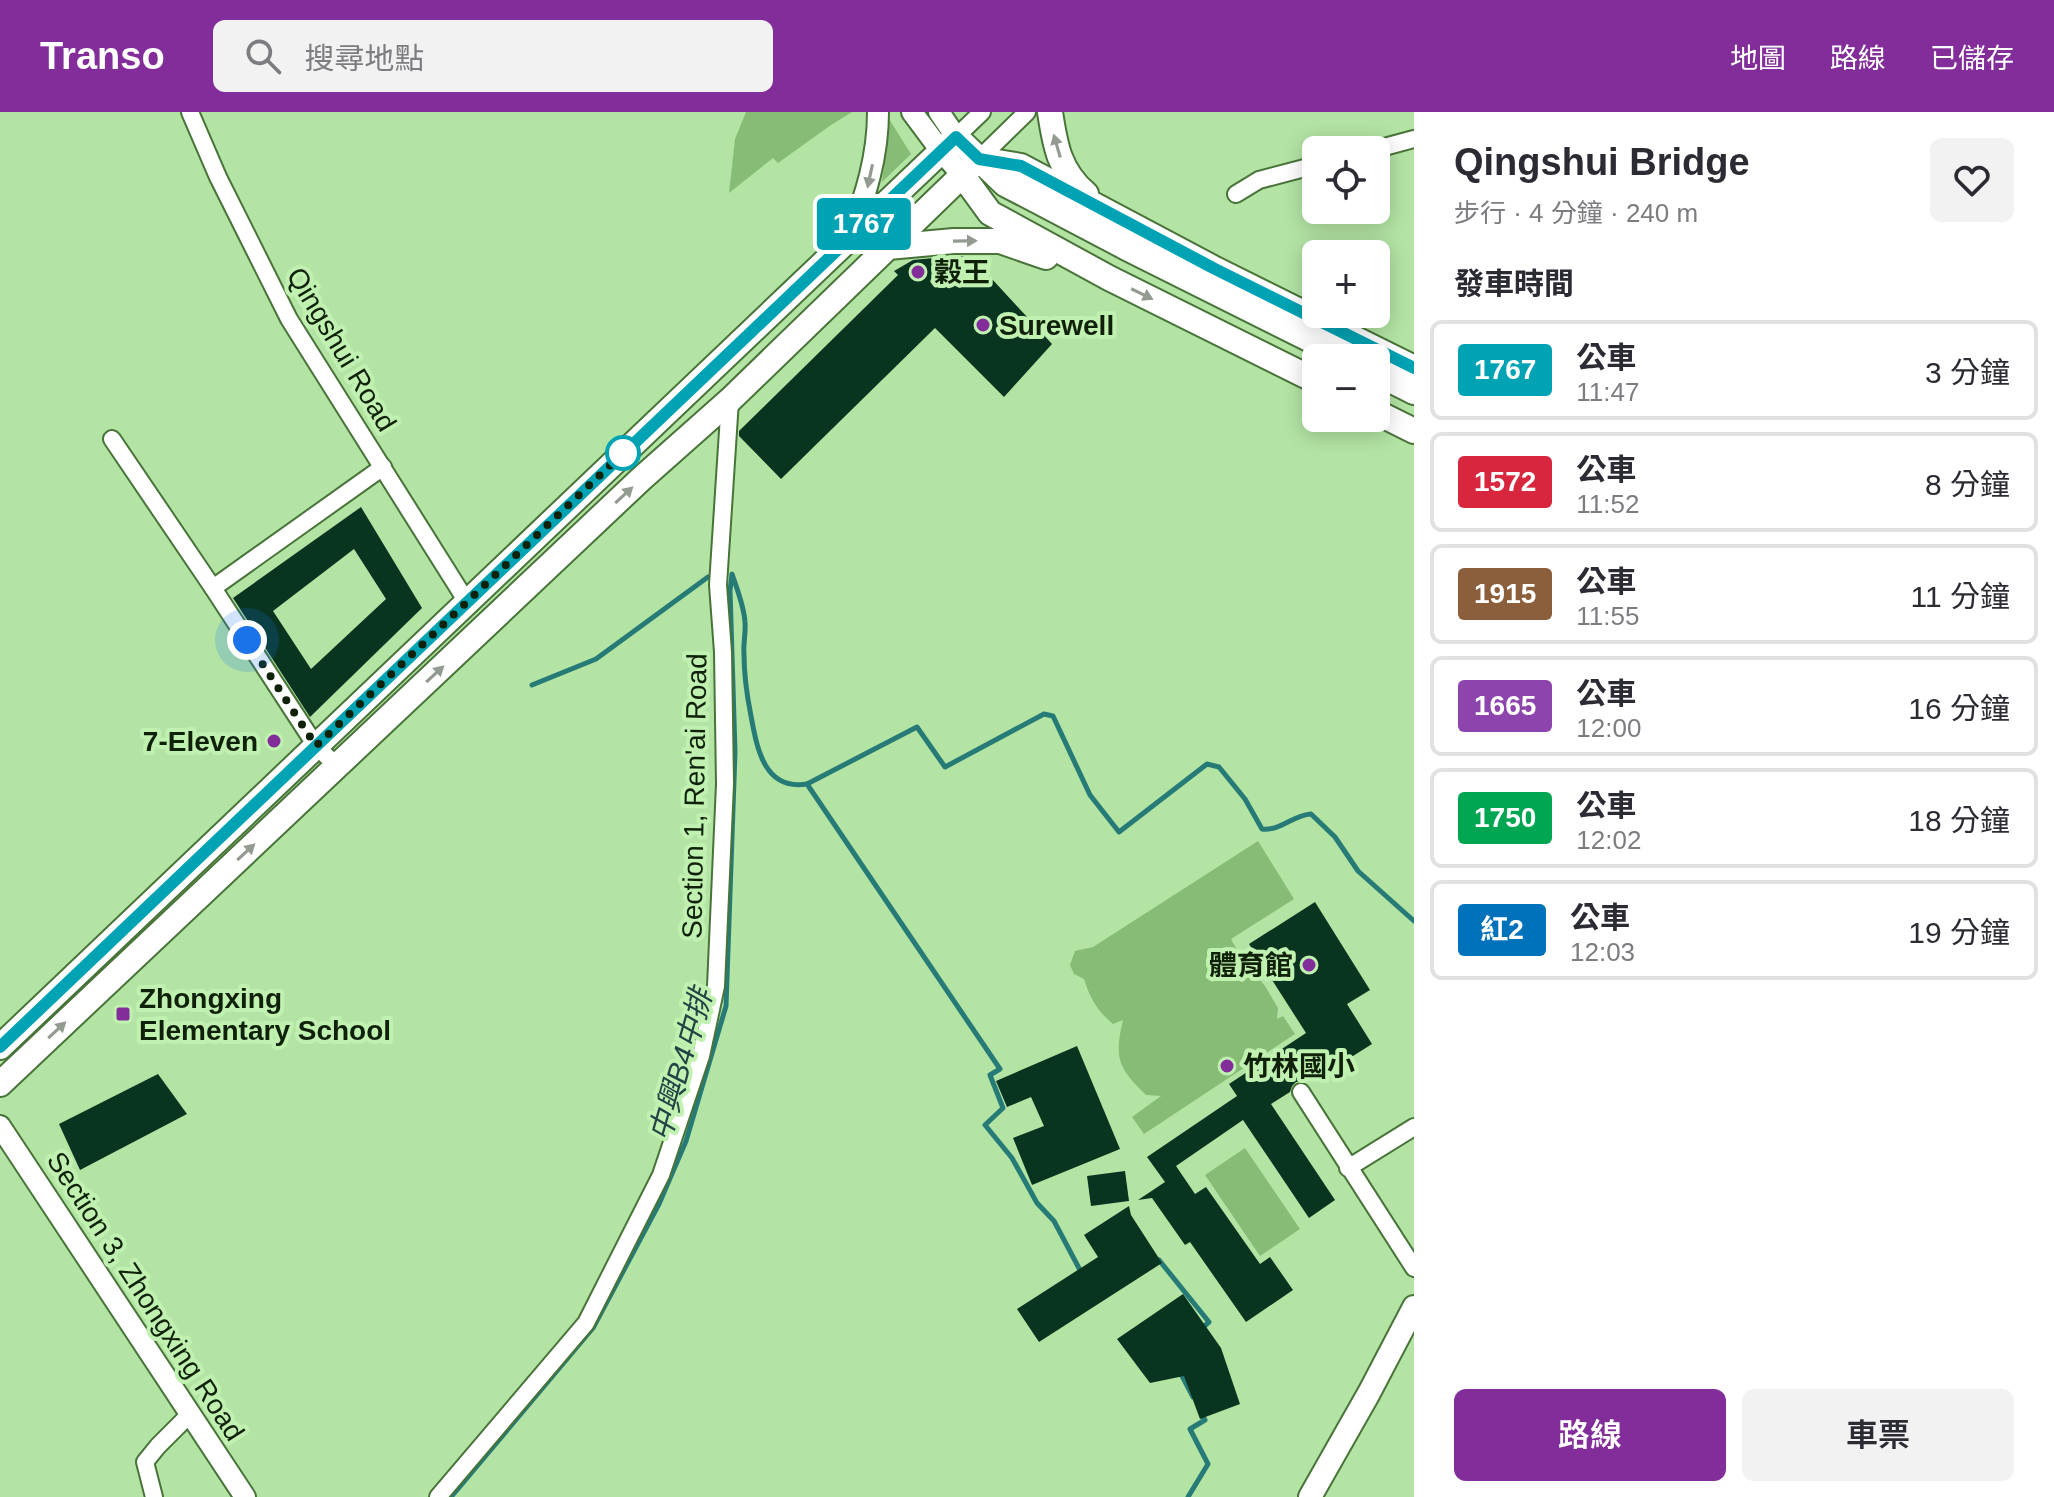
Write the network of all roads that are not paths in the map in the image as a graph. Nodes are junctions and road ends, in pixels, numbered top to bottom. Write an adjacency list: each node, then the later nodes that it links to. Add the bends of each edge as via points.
1 (190, 112): 30 (street, Qingshui Road, via 289,319)
2 (878, 112): 15 (street, one-way to 15, via 866,195)
3 (912, 112): 9 (street)
4 (939, 112): 9 (street)
5 (982, 112): 9 (street)
6 (1027, 112): 11 (street)
7 (1050, 112): 14 (main road, one-way to 7, via 1066,172 1055,147)
8 (1414, 139): 10 (street)
9 (948, 144): 11 (main road); 15 (main road)
10 (1390, 145)
11 (971, 168): 14 (main road, via 1021,166); 16 (main road); 17 (main road, via 990,213); 18 (main road); 19 (main road, via 1035,217)
12 (1302, 169): 13 (street, via 1259,180)
13 (1236, 194)
14 (1113, 215): 20 (main road)
15 (849, 238): 32 (main road)
16 (888, 247): 17 (main road, one-way to 17, via 1000,241); 25 (main road)
17 (1109, 278): 21 (main road, one-way to 21)
18 (1319, 344)
19 (1302, 353)
20 (1414, 368)
21 (1302, 374)
22 (1390, 380): 23 (main road)
23 (1414, 392)
24 (1390, 398): 26 (main road)
25 (730, 400): 34 (main road, one-way to 25); 46 (street, Section 1, Ren'ai Road, via 718,585 725,784 716,986 701,1056 661,1175 586,1323)
26 (1414, 409)
27 (1390, 419): 28 (main road)
28 (1414, 431)
29 (112, 439): 31 (street)
30 (383, 467): 31 (street); 32 (street, Qingshui Road)
31 (213, 588): 33 (street)
32 (467, 602): 33 (main road)
33 (316, 746): 34 (street); 35 (main road)
34 (337, 766): 36 (main road, one-way to 34)
35 (0, 1047)
36 (0, 1084)
37 (1301, 1092): 40 (street)
38 (0, 1126): 43 (street, Section 3, Zhongxing Road)
39 (1414, 1127): 40 (street)
40 (1348, 1168): 41 (street)
41 (1414, 1268)
42 (1414, 1307): 47 (main road)
43 (190, 1414): 44 (street, via 145,1462); 45 (street, Section 3, Zhongxing Road)
44 (154, 1497)
45 (245, 1497)
46 (438, 1497)
47 (1310, 1497)

